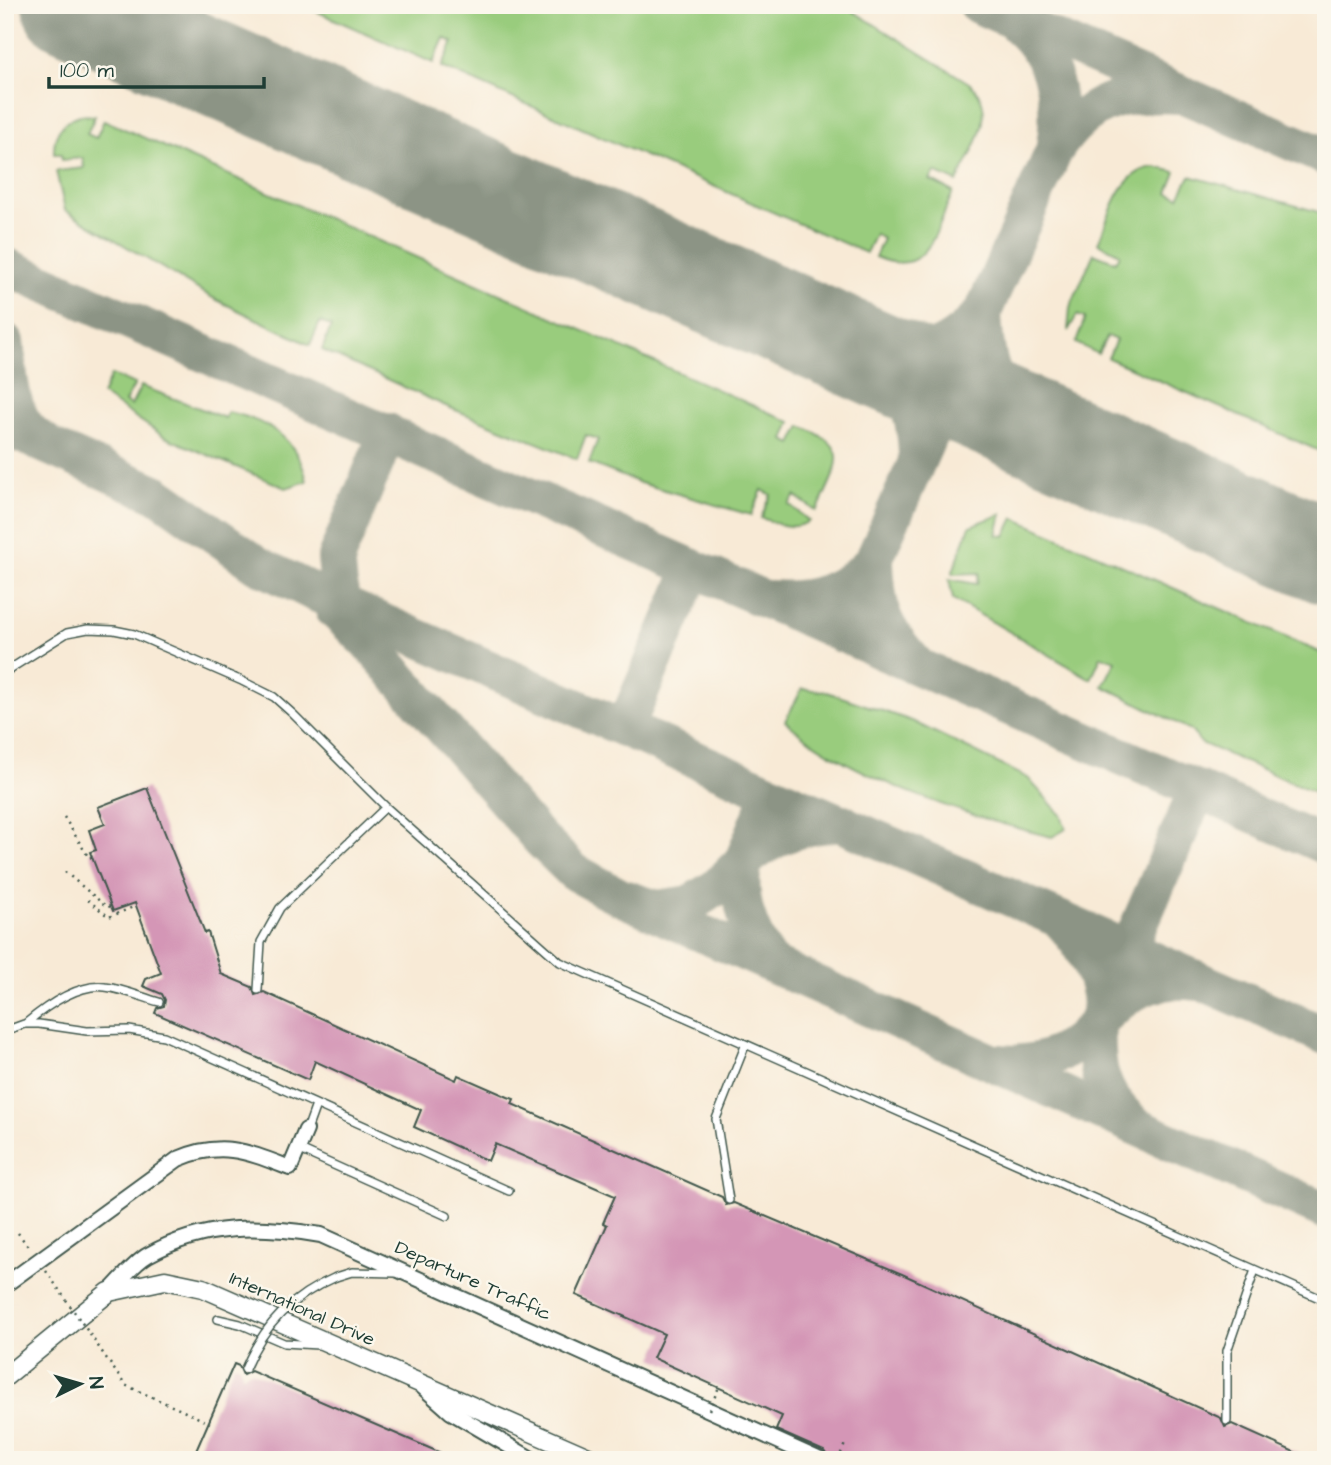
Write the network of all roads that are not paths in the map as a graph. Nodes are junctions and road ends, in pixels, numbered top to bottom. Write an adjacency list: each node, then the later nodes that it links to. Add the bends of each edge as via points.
1 (5, 672): 2 (lane, via 67,634 88,629 134,634 274,697)
2 (386, 807): 3 (lane, via 280,908 261,942); 7 (lane, via 560,962)
3 (258, 990)
4 (159, 1002): 5 (lane, via 102,986 45,1007)
5 (24, 1024): 6 (lane); 8 (lane, via 129,1030 164,1037)
6 (5, 1031)
7 (745, 1046): 12 (lane, via 716,1119); 14 (lane)
8 (316, 1105): 9 (lane); 11 (lane)
9 (306, 1130): 10 (street)
10 (298, 1149): 13 (lane); 16 (street, via 290,1168 222,1148 178,1159)
11 (509, 1191)
12 (729, 1200)
13 (447, 1216)
14 (1255, 1270): 18 (lane); 24 (lane, via 1227,1351)
15 (406, 1273): 17 (street, Departure Traffic, via 321,1235 268,1226 232,1228 147,1255); 21 (lane, bridge, via 352,1272 305,1292 285,1307 259,1340); 27 (street, Departure Traffic)
16 (5, 1285)
17 (109, 1292): 20 (street, International Drive, via 152,1281 188,1282); 22 (street, International Drive)
18 (1326, 1301)
19 (218, 1319): 20 (lane, via 284,1343)
20 (333, 1345): 23 (street, International Drive)
21 (245, 1369)
22 (5, 1377)
23 (418, 1382): 25 (street, via 451,1412); 26 (street, International Drive)
24 (1227, 1421)
25 (533, 1460)
26 (595, 1460)
27 (820, 1460)

